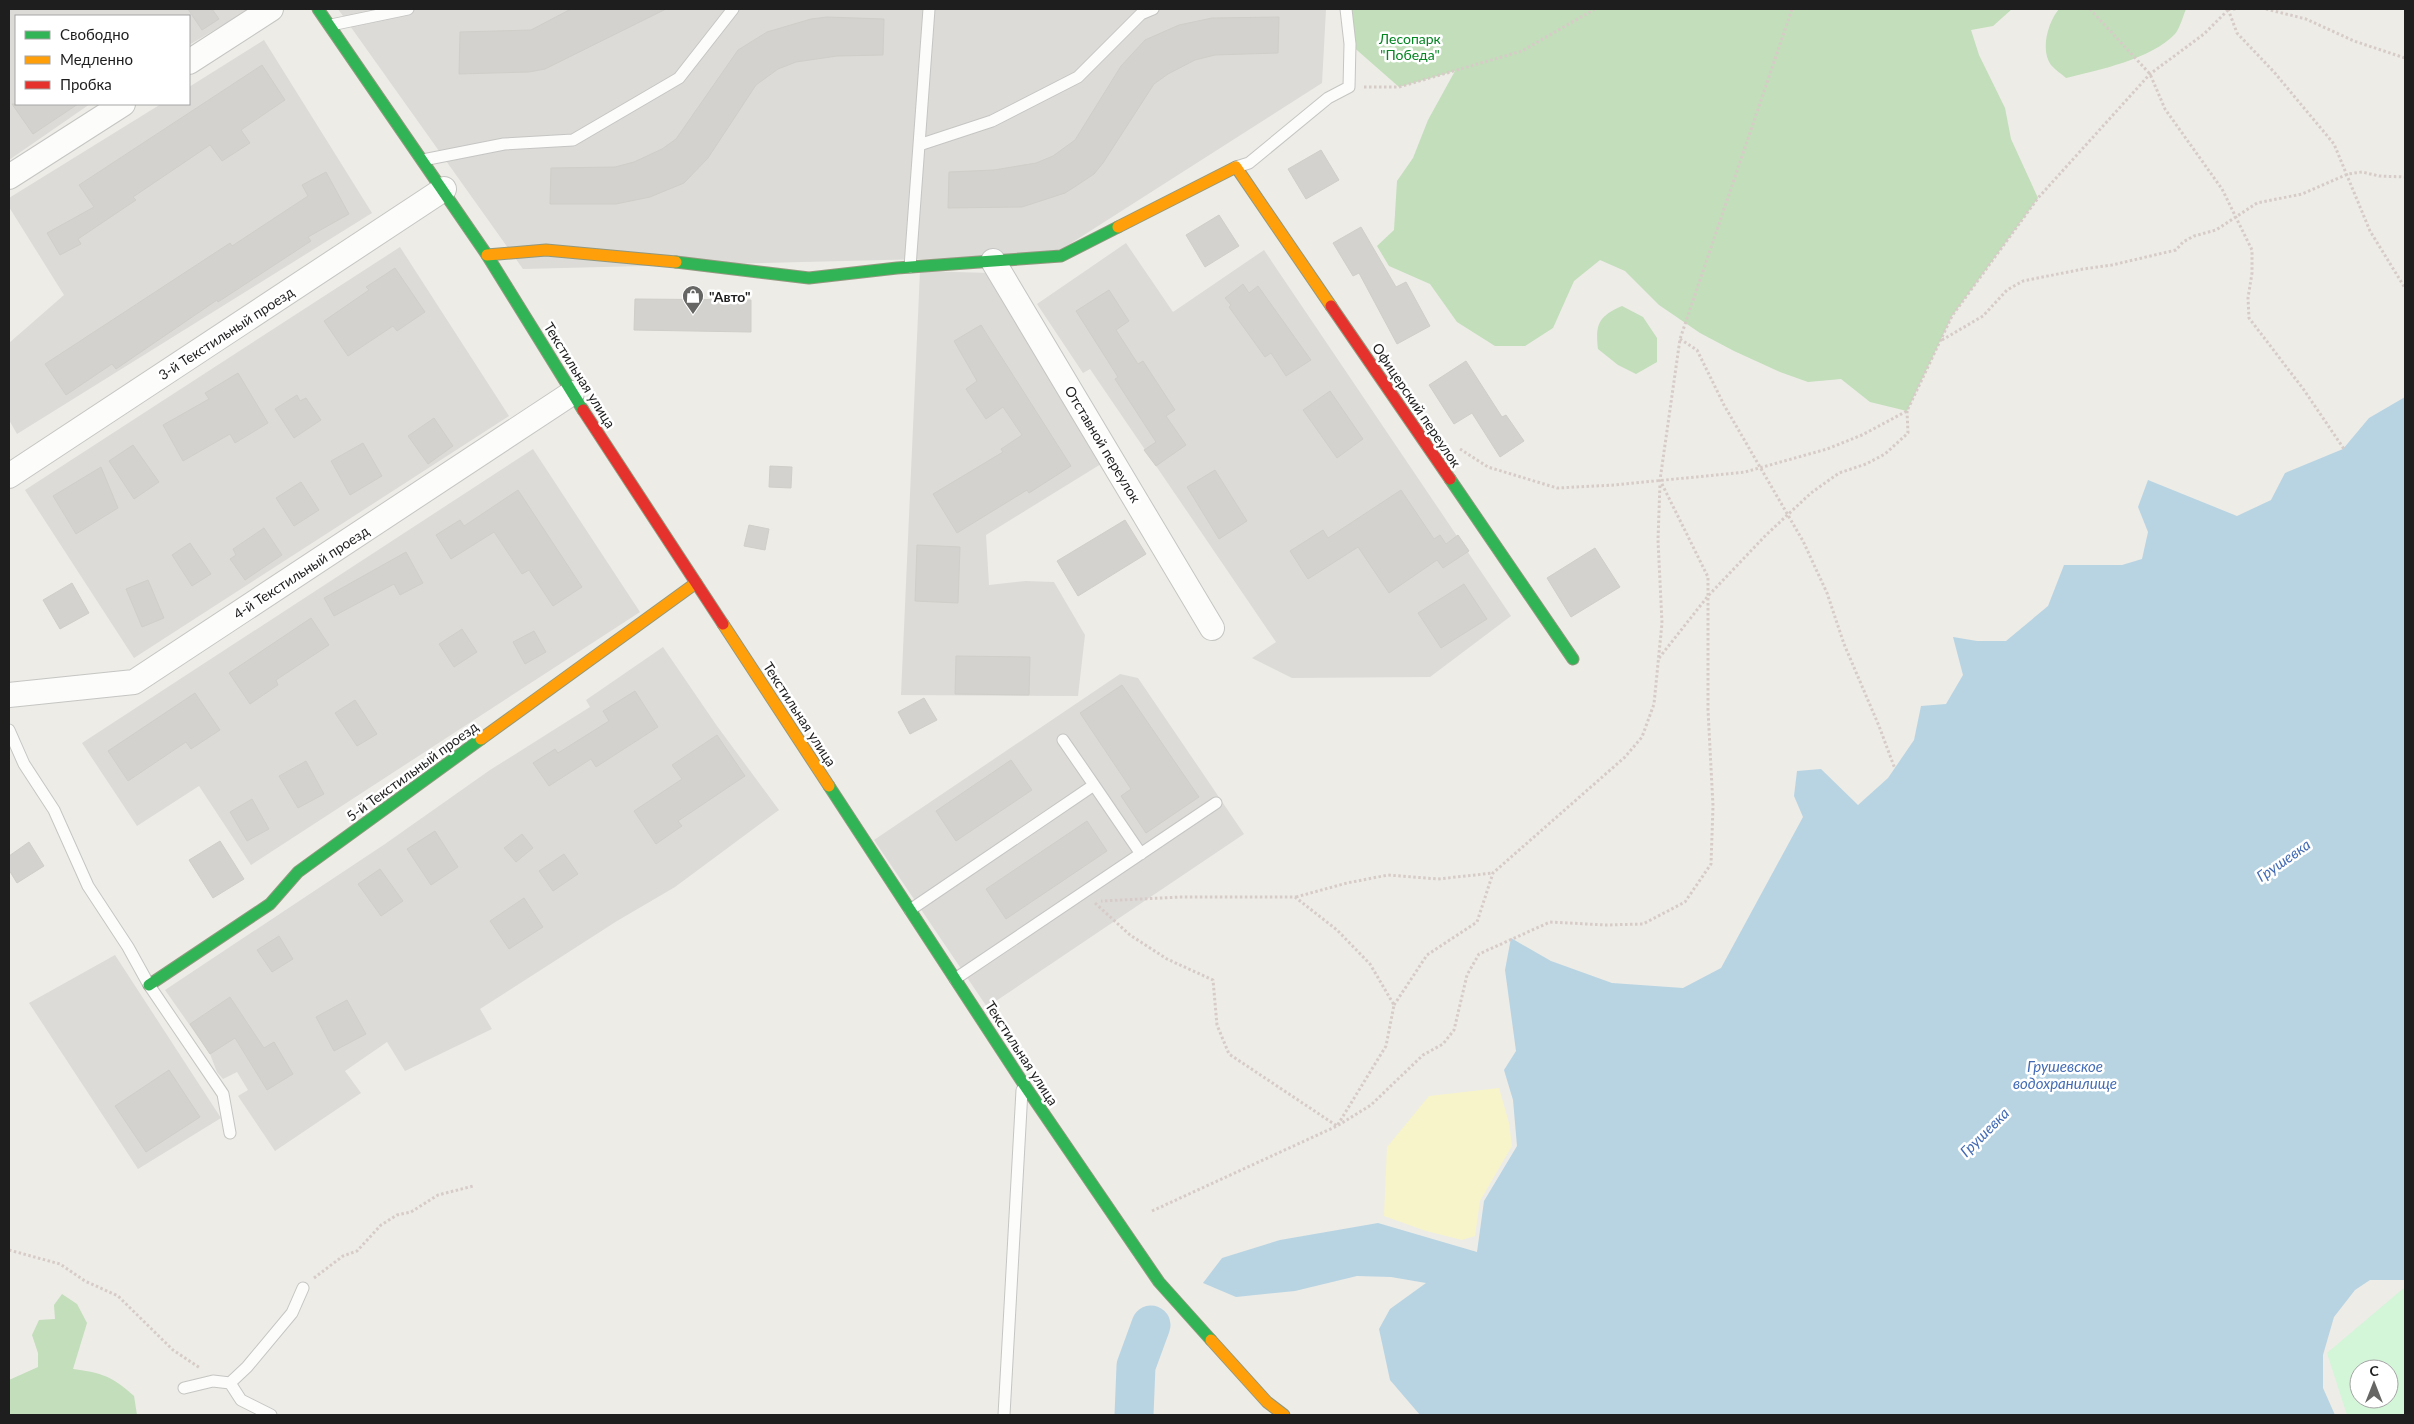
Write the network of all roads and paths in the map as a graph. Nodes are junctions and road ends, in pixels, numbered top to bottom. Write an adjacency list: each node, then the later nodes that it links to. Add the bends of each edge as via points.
1 (271, 9): 16 (street)
2 (318, 9): 14 (street, Текстильная улица)
3 (408, 9): 14 (lane)
4 (733, 9): 21 (lane, via 679,78 573,140 504,144)
5 (929, 9): 20 (lane)
6 (1153, 9): 20 (lane, via 1141,14 1078,77 992,121)
7 (1346, 9): 18 (lane, via 1350,44)
8 (1595, 9): 18 (path, via 1522,51 1399,87)
9 (1792, 9): 32 (path)
10 (2090, 9): 17 (path)
11 (2228, 9): 12 (path); 17 (path, via 2204,34); 23 (path, via 2237,33 2334,144)
12 (2237, 9)
13 (2266, 9): 15 (path, via 2306,19 2354,41)
14 (329, 26): 21 (street, Текстильная улица)
15 (2405, 58)
16 (190, 61)
17 (2150, 74): 27 (path, via 2165,109 2222,189); 33 (path, via 2038,198 1952,316)
18 (1349, 87): 22 (lane, via 1328,98 1249,163)
19 (121, 105): 24 (street)
20 (919, 145): 30 (lane)
21 (423, 160): 26 (street, Текстильная улица)
22 (1236, 167): 29 (street, via 1061,256); 45 (street, Офицерский переулок)
23 (2348, 174): 25 (path, via 2362,172); 27 (path, via 2302,194 2257,203); 31 (path, via 2370,232)
24 (9, 177)
25 (2405, 177)
26 (444, 189): 28 (street, Текстильная улица); 39 (street, 3-й Текстильный проезд)
27 (2236, 218): 33 (path, via 2216,230 2194,236 2176,250 2023,282 2007,290 1983,316); 37 (path, via 2252,250 2249,318)
28 (487, 255): 30 (street, via 546,250 809,278); 34 (street, Текстильная улица)
29 (993, 261): 30 (street); 44 (street, Отставной переулок)
30 (910, 267)
31 (2405, 288)
32 (1680, 339): 38 (path, via 1697,350); 40 (path)
33 (1941, 340): 35 (path)
34 (572, 393): 42 (street, Текстильная улица); 47 (street, 4-й Текстильный проезд, via 134,682)
35 (1907, 412): 38 (path, via 1827,449); 41 (path, via 1908,433 1885,454 1839,473)
36 (1455, 446): 40 (path, via 1488,467 1557,488)
37 (2344, 449)
38 (1760, 468): 40 (path); 41 (path)
39 (9, 476)
40 (1660, 480): 43 (path, via 1708,577); 46 (path, via 1658,540 1662,623)
41 (1787, 515): 43 (path); 50 (path, via 1827,592 1844,644)
42 (696, 582): 56 (street, Текстильная улица); 58 (street, 5-й Текстильный проезд, via 298,872 270,904)
43 (1708, 596): 46 (path); 61 (path, via 1708,710 1713,806 1711,864 1685,902 1643,924 1550,922 1479,954 1467,975 1454,1030 1443,1044 1423,1055 1372,1105)
44 (1212, 628)
45 (1573, 659)
46 (1658, 659): 54 (path, via 1654,704 1642,737 1626,758)
47 (9, 695)
48 (9, 730): 58 (lane, via 24,764 54,810 88,886)
49 (1063, 740): 51 (lane)
50 (1895, 769)
51 (1094, 785): 53 (lane); 56 (lane)
52 (1216, 803): 53 (lane)
53 (1141, 854): 57 (lane)
54 (1493, 873): 55 (path, via 1438,879 1388,875); 59 (path, via 1477,922 1427,955)
55 (1295, 898): 59 (path, via 1336,930 1370,964); 61 (path, via 1093,902 1130,935 1167,959 1213,980 1217,1025 1229,1054)
56 (910, 910): 57 (street, Текстильная улица)
57 (955, 979): 60 (street, Текстильная улица)
58 (149, 985): 62 (lane, via 223,1094)
59 (1394, 1005): 61 (path, via 1386,1046)
60 (1023, 1083): 71 (lane); 72 (street, Текстильная улица, via 1159,1282 1267,1402)
61 (1336, 1126): 64 (path)
62 (230, 1133)
63 (473, 1186): 66 (path, via 438,1195 411,1212 397,1215 381,1225 356,1251 343,1256)
64 (1152, 1211)
65 (9, 1250): 67 (path, via 60,1264 84,1281 118,1296 173,1350 194,1363)
66 (303, 1288): 68 (lane, via 292,1313)
67 (213, 1381): 68 (lane); 69 (lane)
68 (230, 1383): 70 (lane, via 241,1400)
69 (184, 1388)
70 (271, 1415)
71 (1004, 1415)
72 (1284, 1415)

